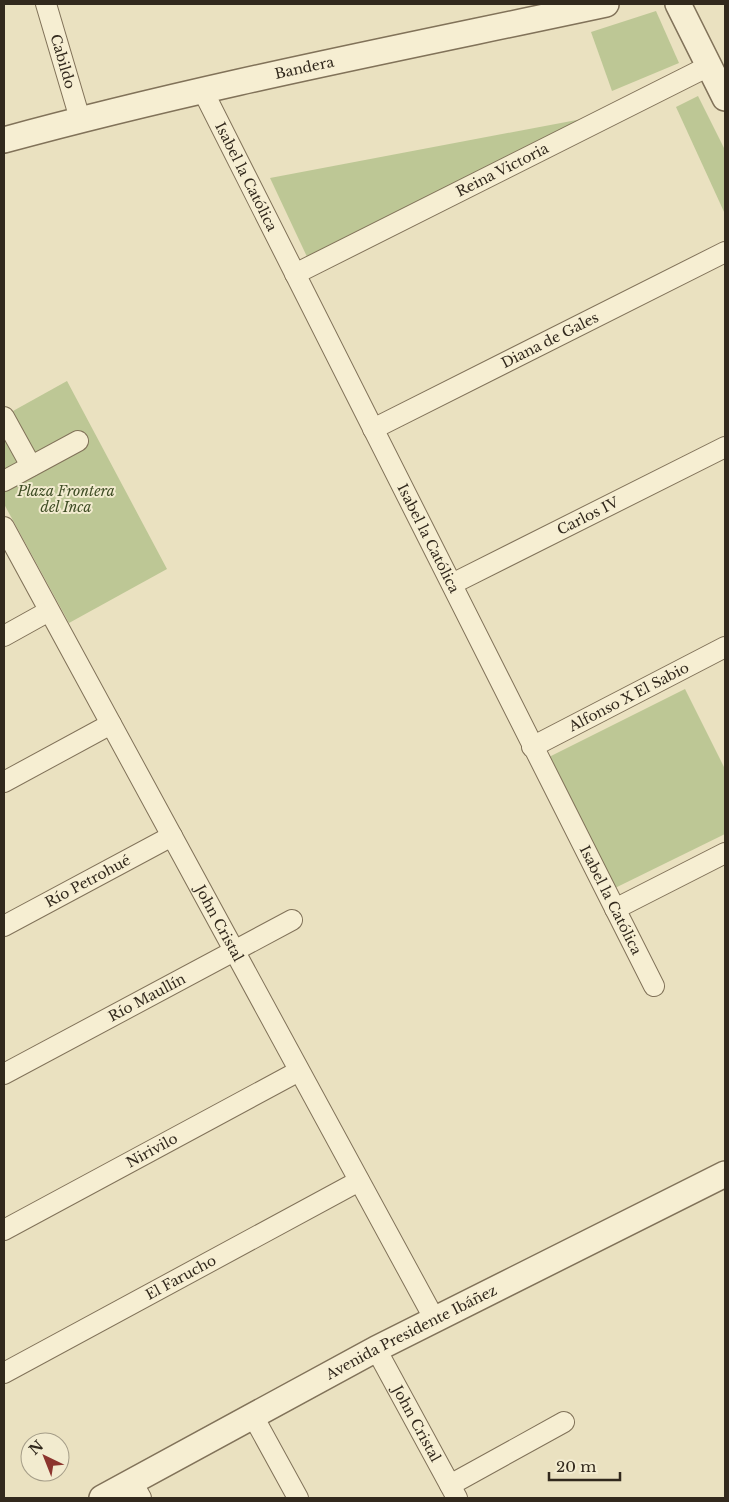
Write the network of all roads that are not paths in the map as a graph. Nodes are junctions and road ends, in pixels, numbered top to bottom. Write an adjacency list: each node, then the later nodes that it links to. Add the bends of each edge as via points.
1 (46, 4): 7 (street, Cabildo)
2 (606, 4): 5 (street, Bandera)
3 (678, 4): 4 (street)
4 (709, 66): 6 (street); 10 (street, Reina Victoria)
5 (203, 91): 7 (street, Bandera); 10 (street, Isabel la Católica)
6 (725, 98)
7 (80, 119): 8 (street, Bandera)
8 (4, 140)
9 (725, 252): 12 (street, Diana de Gales)
10 (296, 274): 12 (street, Isabel la Católica)
11 (4, 417): 15 (street)
12 (373, 428): 18 (street, Isabel la Católica)
13 (78, 441): 15 (street)
14 (725, 447): 18 (street, Carlos IV)
15 (31, 466): 16 (street)
16 (4, 481)
17 (4, 527): 19 (street, John Cristal)
18 (452, 584): 23 (street, Isabel la Católica)
19 (49, 611): 20 (street); 22 (street, John Cristal)
20 (4, 636)
21 (725, 647): 23 (street, Alfonso X El Sabio)
22 (111, 724): 24 (street); 25 (street, John Cristal)
23 (532, 747): 27 (street, Isabel la Católica)
24 (4, 782)
25 (172, 836): 29 (street, Río Petrohué); 30 (street, John Cristal)
26 (725, 853): 27 (street)
27 (615, 909): 31 (street, Isabel la Católica)
28 (292, 920): 30 (street, Río Maullín)
29 (4, 926)
30 (234, 951): 32 (street, John Cristal); 33 (street, Río Maullín)
31 (654, 986)
32 (299, 1071): 35 (street, John Cristal); 36 (street, Nirivilo)
33 (4, 1074)
34 (725, 1174): 37 (street, Avenida Presidente Ibáñez)
35 (359, 1181): 37 (street, John Cristal); 39 (street, El Farucho)
36 (4, 1230)
37 (435, 1320): 38 (street, Avenida Presidente Ibáñez)
38 (376, 1350): 40 (street, Avenida Presidente Ibáñez); 43 (street, John Cristal)
39 (4, 1374)
40 (253, 1416): 42 (street, Avenida Presidente Ibáñez); 45 (street)
41 (564, 1422): 43 (street)
42 (137, 1490): 44 (street, Avenida Presidente Ibáñez)
43 (454, 1492)
44 (102, 1498)
45 (298, 1498)

